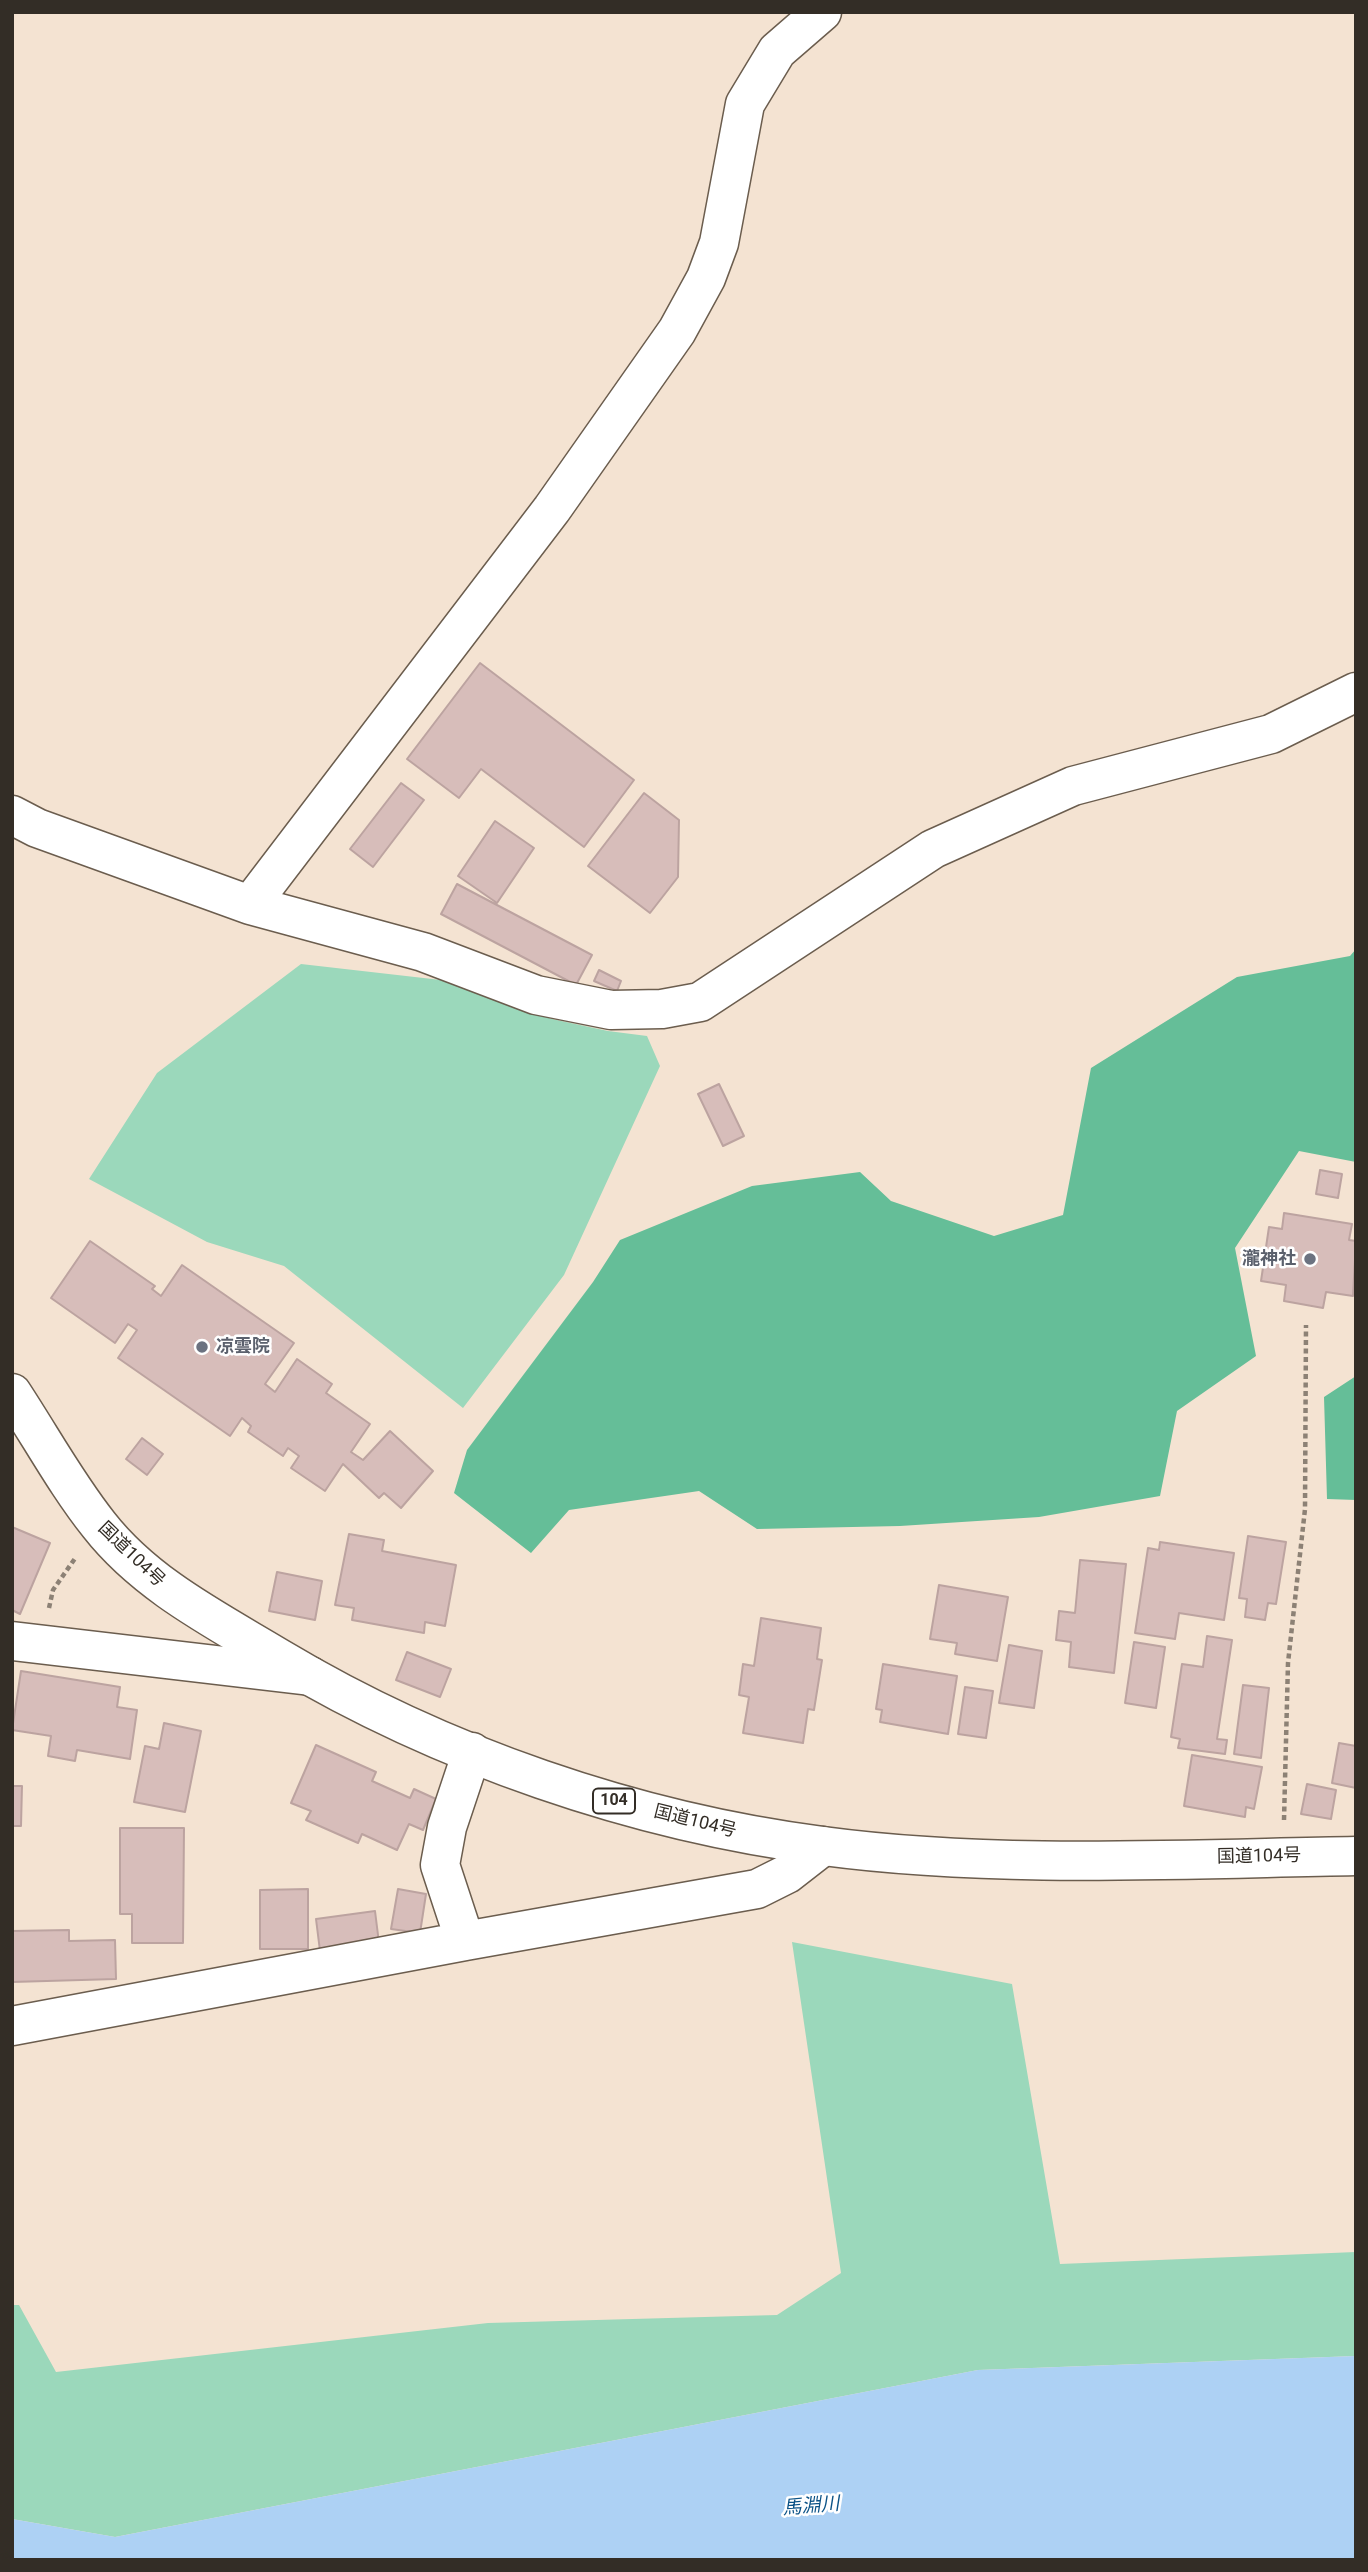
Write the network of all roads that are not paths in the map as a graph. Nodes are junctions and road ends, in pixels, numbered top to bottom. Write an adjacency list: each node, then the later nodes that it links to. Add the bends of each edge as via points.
1 (822, 12): 4 (main road, via 777,51 745,104 719,243 677,331 552,509)
2 (1356, 692): 4 (main road, via 1270,734 1073,786 933,849 700,1002 662,1009 611,1010 536,995 423,952)
3 (12, 816): 4 (main road)
4 (250, 905)
5 (12, 1394): 7 (main road, 国道104号 / 104, via 100,1527 163,1588)
6 (12, 1641): 7 (main road)
7 (310, 1676): 8 (main road, 国道104号 / 104, via 404,1725)
8 (472, 1752): 9 (main road, 国道104号 / 104, via 584,1793 714,1829); 11 (main road, via 447,1827 440,1865)
9 (823, 1846): 10 (main road, 国道104号 / 104, via 903,1854 1068,1859); 11 (main road, via 787,1874 757,1889)
10 (1356, 1856)
11 (465, 1941): 12 (main road)
12 (12, 2026)

